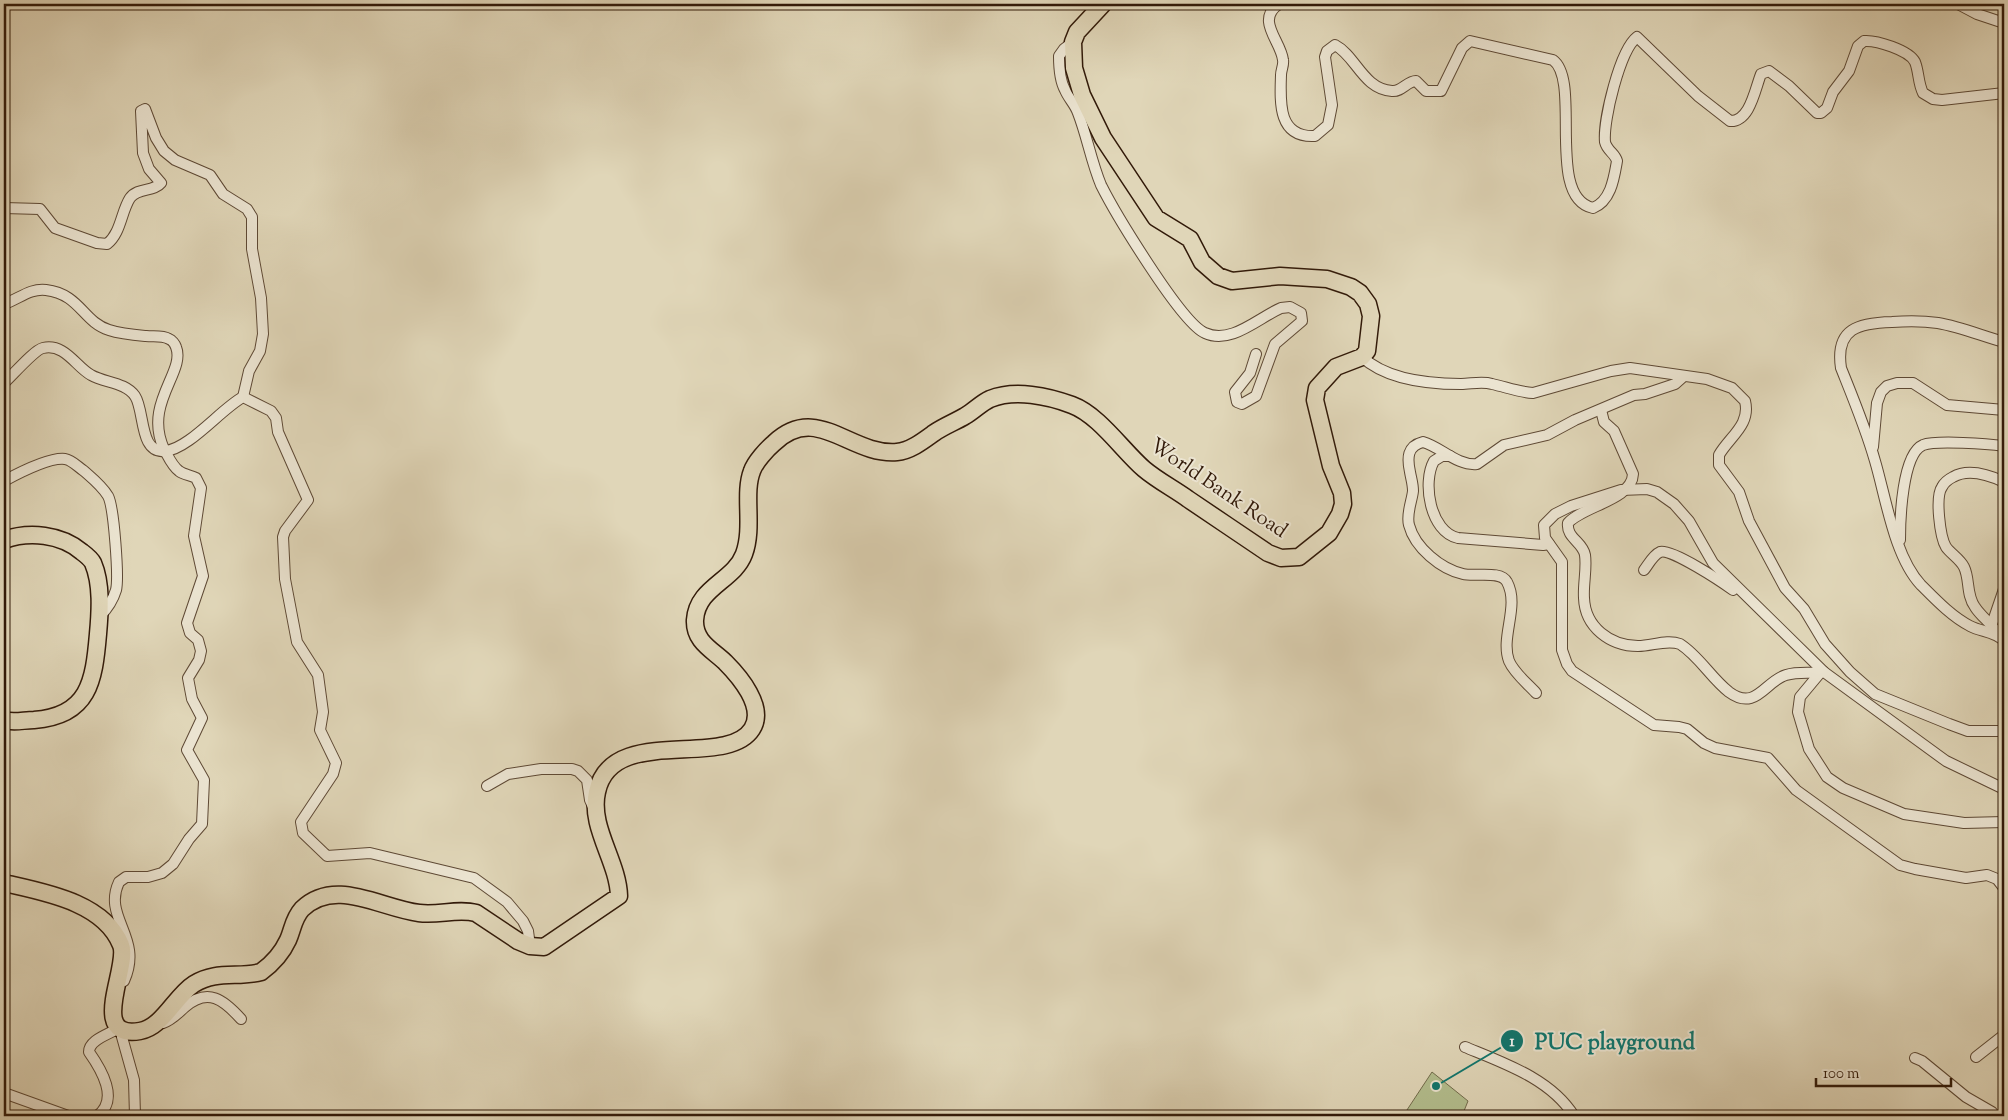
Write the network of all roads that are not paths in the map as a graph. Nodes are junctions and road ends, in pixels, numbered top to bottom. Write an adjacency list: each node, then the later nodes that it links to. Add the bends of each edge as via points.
1 (1103, 4): 5 (main road, via 1077,32)
2 (1279, 4): 6 (street, via 1271,13 1270,26 1283,58 1282,116 1287,125 1300,135 1315,136 1328,125 1332,105 1325,57 1335,45 1368,81 1392,91 1402,90 1412,81 1426,92 1441,91 1462,48 1470,41 1553,60 1560,66 1563,82 1571,184 1583,204 1593,208 1603,202 1612,185 1617,161 1606,146 1606,117 1627,50 1637,37 1698,96 1730,121 1742,116 1761,74 1770,71 1817,113 1821,113 1849,71 1860,42 1869,40 1912,58 1923,93 1933,99)
3 (1958, 4): 4 (street)
4 (2004, 23)
5 (1073, 42): 10 (street, via 1059,56 1064,88 1078,112 1101,184 1117,216 1187,318 1205,333 1220,336 1233,334 1281,308 1290,307 1301,313 1302,321 1270,352 1256,396 1242,404 1237,402 1235,392 1250,373); 11 (main road, via 1074,68 1082,95 1103,138 1156,218 1190,239 1202,262 1218,276 1232,281 1280,276 1327,279 1360,293 1371,316 1370,340)
6 (2004, 93)
7 (4, 208): 14 (street, via 40,209 56,228 107,244 114,236 130,198 138,191 161,183 149,169 142,153 143,108 164,151 175,160 210,175 223,194 247,209 252,216 252,248 261,298 263,334)
8 (4, 304): 18 (street, via 28,292 48,290 72,299 98,325 107,329 124,334 164,337 173,342 177,356 157,419)
9 (2004, 342): 20 (street, via 1938,323 1869,323 1850,330 1841,345 1841,368)
10 (1256, 354)
11 (1362, 357): 12 (street, via 1384,371 1412,380 1492,384 1533,393 1621,369); 39 (main road, World Bank Road, via 1336,368 1317,388 1315,400 1343,504 1329,533 1299,557 1281,558 1268,554 1144,469 1116,438 1076,406 1048,398 1009,394 989,400 900,452 870,449 812,426 785,435 774,442 752,470 744,557 705,594 695,618 696,632 705,645 725,662 753,701 756,716 752,729 739,741 722,747 690,747 621,759 597,789)
12 (1684, 376): 15 (street, via 1676,384 1634,395); 36 (street, via 1722,384 1745,400 1746,415 1737,433 1719,455 1719,465 1739,492 1746,515 1785,588 1845,668 1870,690 1906,708 1968,731)
13 (4, 384): 18 (street, via 40,349 46,347 60,351 91,376 130,390 139,403 148,443 153,449)
14 (243, 397): 18 (street, via 184,442); 43 (street, via 272,411 308,500 284,530 285,579 297,642 318,676 323,712 320,730 336,763 333,774 301,822 303,834 327,856 370,853 474,878 507,902 528,931)
15 (1601, 410): 19 (street, via 1547,435 1504,445 1477,464); 23 (street, via 1604,422 1614,431 1634,474 1633,481)
16 (2004, 410): 20 (street, via 1947,405 1914,383 1887,386 1877,403 1873,444)
17 (2004, 446): 26 (street, via 1945,444 1918,449 1908,467)
18 (165, 451): 44 (street, via 177,470 196,478 201,488 194,536 203,576 187,623 201,651 188,678 192,699 202,718 187,750 204,780 204,820 168,869 157,875 126,878 119,882 114,903 128,940 130,962 125,979)
19 (1450, 456): 25 (street, via 1434,461 1430,476 1432,514 1446,533 1458,538); 34 (street, via 1423,442 1412,448 1408,455 1413,486 1408,518 1410,527 1426,551 1447,569 1464,574 1500,576 1507,581 1511,596 1509,661)
20 (1875, 460): 26 (street, via 1891,524)
21 (4, 481): 30 (street, via 37,466 65,459 95,481 108,496 113,516 117,579 116,590)
22 (2004, 482): 31 (street, via 1991,476 1962,473 1948,480 1938,495 1945,546 1964,568 1968,591 1976,609)
23 (1625, 490): 25 (street, via 1555,514 1544,525); 29 (street, via 1638,488 1657,492 1674,504 1689,521 1713,563); 33 (street, via 1568,523 1584,552 1587,610 1591,622 1604,636 1627,646 1651,646 1673,641 1680,644 1728,691 1744,698 1752,698 1784,676)
24 (4, 540): 30 (main road, via 19,535 41,535 77,547 93,561)
25 (1549, 544): 42 (street, via 1562,562 1562,650 1572,671 1654,725 1688,730 1715,748 1768,758 1796,790 1900,865 1966,878 1987,875 1998,879)
26 (1900, 544): 32 (street, via 1907,568 1940,603 1970,626)
27 (1644, 570): 29 (street, via 1657,554 1666,553 1702,570)
28 (2004, 589): 31 (street)
29 (1760, 610): 33 (street)
30 (100, 616): 35 (main road, via 95,671 75,706 51,718)
31 (1992, 624): 32 (street)
32 (2002, 638)
33 (1822, 673): 38 (street, via 1946,761); 40 (street, via 1800,698 1798,712 1809,749 1827,777 1843,788 1904,814 1964,823)
34 (1536, 693)
35 (4, 720)
36 (2004, 732)
37 (487, 786): 39 (street, via 508,774 572,769 587,780 590,800)
38 (2004, 789)
39 (596, 812): 43 (main road, World Bank Road, via 618,879 619,896 548,946)
40 (2004, 822)
41 (4, 883): 44 (main road, via 68,901 105,922 122,947 122,963)
42 (2004, 888)
43 (530, 946): 46 (main road, via 466,910 419,914 347,894 327,894 294,919 289,939 268,967 253,974 213,975 200,981 179,996)
44 (114, 995): 47 (main road, via 112,1014)
45 (241, 1019): 46 (street, via 221,1001 205,996 188,1004 165,1023)
46 (158, 1020): 47 (main road, via 142,1030)
47 (123, 1028): 54 (street, via 94,1042 89,1048 107,1082 105,1108); 55 (street, via 122,1037 134,1080)
48 (2004, 1035): 50 (street)
49 (1465, 1047): 56 (street, via 1547,1086)
50 (1976, 1057)
51 (1915, 1058): 57 (street)
52 (4, 1093): 53 (street)
53 (68, 1116)
54 (97, 1116)
55 (135, 1116)
56 (1574, 1116)
57 (1995, 1116)

